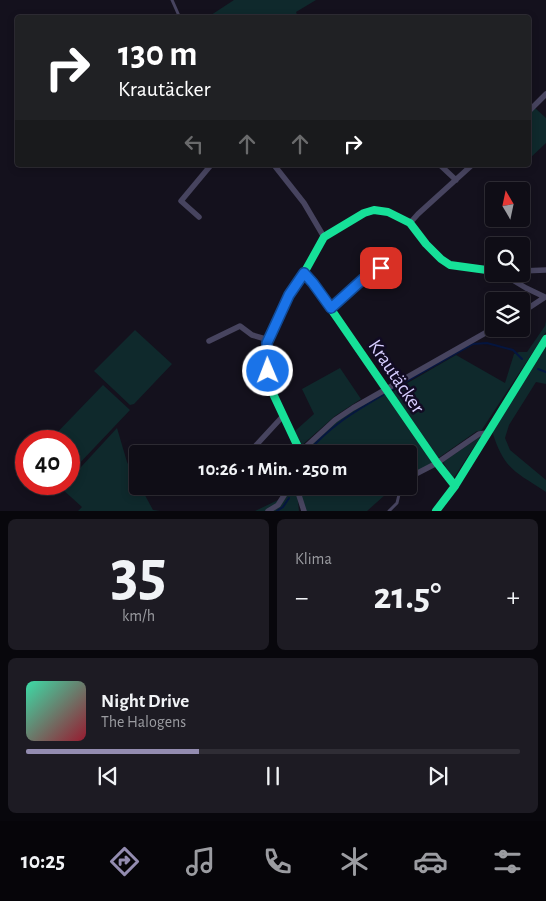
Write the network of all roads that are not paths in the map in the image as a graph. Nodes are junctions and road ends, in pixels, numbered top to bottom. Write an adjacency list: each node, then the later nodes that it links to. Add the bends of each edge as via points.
1 (172, 0): 2 (lane)
2 (179, 15)
3 (546, 94): 4 (street)
4 (531, 108)
5 (209, 167): 10 (street, via 181,201)
6 (276, 167): 12 (street, via 304,203)
7 (442, 167): 9 (street)
8 (470, 167): 9 (street)
9 (456, 180): 11 (street)
10 (199, 217)
11 (410, 223): 12 (street, via 388,212 374,210 352,219); 14 (street, via 426,244 450,265)
12 (324, 237): 17 (street)
13 (381, 268): 21 (street, via 363,279)
14 (485, 270)
15 (546, 270): 16 (street)
16 (530, 271)
17 (304, 273): 21 (street, Krautäcker); 25 (street, via 289,295)
18 (516, 282): 19 (street)
19 (545, 298): 20 (street)
20 (530, 307)
21 (331, 308): 26 (street, Krautäcker)
22 (485, 333): 26 (street)
23 (546, 339): 28 (street)
24 (208, 340): 25 (street, via 240,326 252,335)
25 (268, 340): 27 (street, via 268,383)
26 (386, 389): 31 (street, via 335,420); 32 (street, Krautäcker)
27 (283, 416): 29 (street); 30 (street)
28 (488, 433): 32 (street, via 479,434); 34 (street)
29 (256, 445)
30 (297, 445)
31 (308, 445)
32 (437, 463): 33 (street); 34 (street, Krautäcker)
33 (417, 473)
34 (455, 486): 41 (street)
35 (284, 495): 38 (street, via 278,505)
36 (299, 495): 39 (street)
37 (399, 495): 40 (lane, via 397,503)
38 (268, 511)
39 (304, 511)
40 (389, 511)
41 (436, 511)

